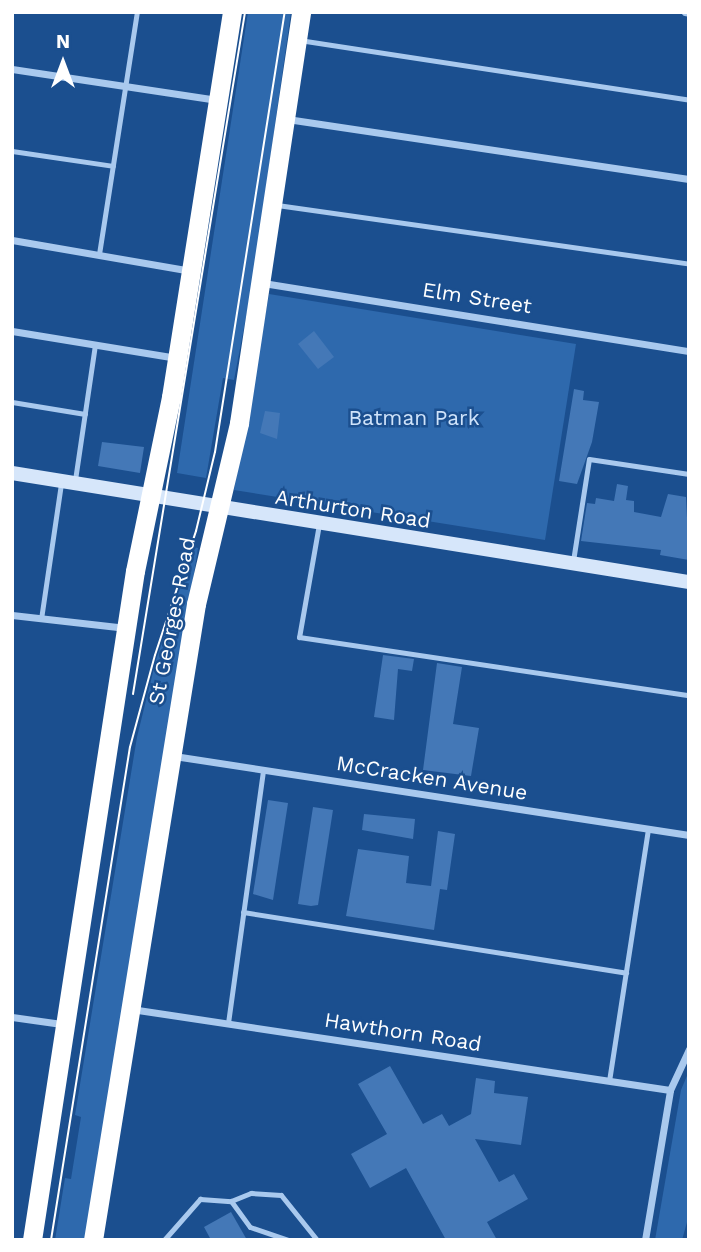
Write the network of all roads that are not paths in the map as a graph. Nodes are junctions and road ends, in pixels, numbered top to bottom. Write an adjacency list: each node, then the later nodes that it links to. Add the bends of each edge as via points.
1 (137, 12): 6 (lane)
2 (232, 12): 7 (highway, St Georges Road)
3 (301, 12): 4 (highway, St Georges Road)
4 (296, 40): 8 (lane); 9 (highway, St Georges Road)
5 (12, 69): 6 (street)
6 (125, 86): 7 (street); 11 (lane)
7 (217, 100): 17 (highway, St Georges Road)
8 (689, 100)
9 (283, 118): 12 (street); 13 (highway, St Georges Road)
10 (12, 151): 11 (lane)
11 (113, 166): 15 (lane)
12 (689, 180)
13 (270, 204): 16 (lane); 18 (highway, St Georges Road)
14 (12, 240): 15 (street)
15 (99, 254): 17 (street)
16 (689, 264)
17 (191, 271): 22 (highway, St Georges Road)
18 (259, 282): 21 (street, Elm Street); 29 (highway, St Georges Road, via 239,423)
19 (12, 331): 20 (street)
20 (95, 345): 22 (street); 24 (lane)
21 (689, 351)
22 (178, 358): 28 (highway, St Georges Road)
23 (12, 402): 24 (lane)
24 (85, 414): 27 (lane)
25 (12, 472): 27 (street, Arthurton Road)
26 (689, 474): 31 (lane, via 589,459)
27 (68, 482): 28 (street, Arthurton Road); 34 (lane)
28 (150, 497): 29 (street, Arthurton Road); 35 (highway, St Georges Road)
29 (219, 509): 30 (street, Arthurton Road); 37 (highway, St Georges Road, via 198,593)
30 (319, 524): 31 (street, Arthurton Road); 36 (lane, via 299,637)
31 (573, 564): 32 (street, Arthurton Road)
32 (689, 582)
33 (12, 615): 34 (street)
34 (41, 619): 35 (street)
35 (129, 628): 46 (highway, St Georges Road)
36 (689, 695)
37 (170, 756): 38 (street, McCracken Avenue); 43 (highway, St Georges Road)
38 (263, 770): 39 (street, McCracken Avenue); 41 (lane)
39 (648, 829): 40 (street, McCracken Avenue); 42 (lane)
40 (689, 835)
41 (243, 912): 42 (lane); 45 (lane)
42 (626, 973): 48 (lane)
43 (130, 1009): 45 (street, Hawthorn Road); 52 (highway, St Georges Road)
44 (12, 1017): 46 (street)
45 (228, 1023): 48 (street, Hawthorn Road)
46 (66, 1025): 51 (highway, St Georges Road)
47 (689, 1049): 49 (street)
48 (609, 1081): 49 (street, Hawthorn Road)
49 (670, 1090): 56 (street)
50 (230, 1201): 53 (lane, via 200,1199); 54 (lane, via 250,1227); 55 (lane, via 251,1193 281,1195)
51 (32, 1240)
52 (93, 1240)
53 (163, 1240)
54 (288, 1240)
55 (317, 1240)
56 (645, 1240)

